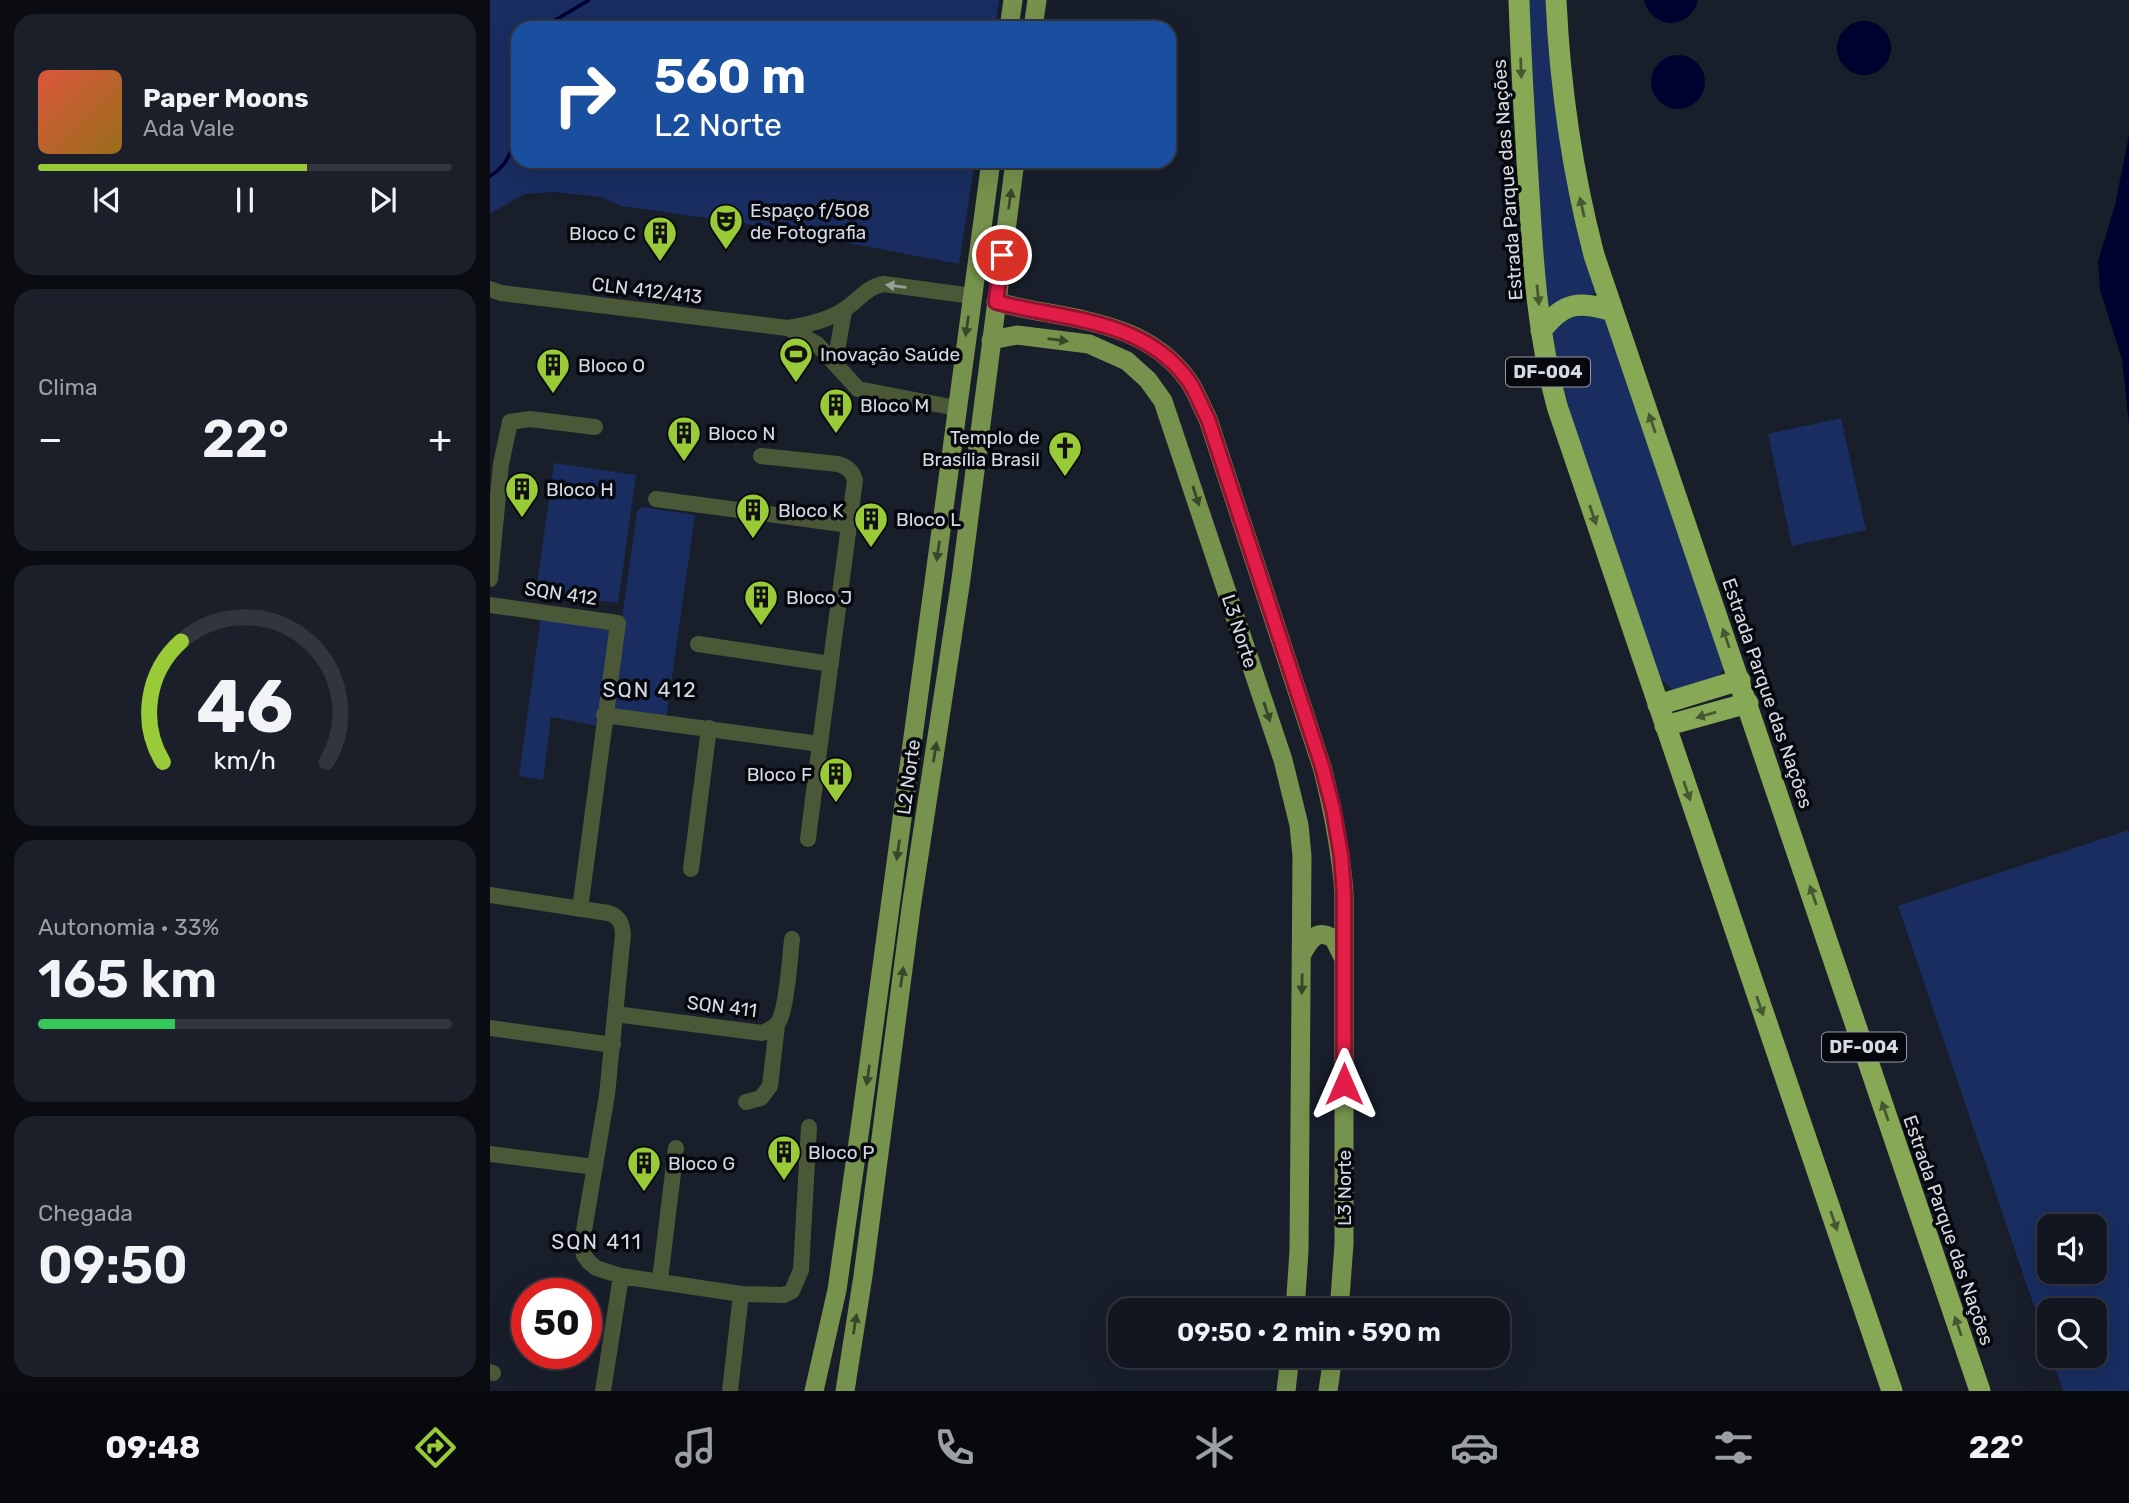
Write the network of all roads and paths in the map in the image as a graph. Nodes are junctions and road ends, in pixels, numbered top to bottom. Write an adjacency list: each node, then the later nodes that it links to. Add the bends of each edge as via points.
1 (1013, 0): 5 (main road)
2 (1037, 0): 6 (main road)
3 (1518, 0): 15 (highway, Estrada Parque das Nações / DF-004, one-way to 15)
4 (1556, 0): 13 (highway, Estrada Parque das Nações / DF-004, one-way to 4, via 1594,256 1573,168)
5 (1010, 21)
6 (1035, 21)
7 (989, 168): 10 (main road, L2 Norte)
8 (1014, 168): 11 (main road, L2 Norte, one-way to 8)
9 (494, 292): 14 (street, CLN 412/413)
10 (972, 296): 12 (street, one-way to 12, via 884,284 869,288); 18 (main road, L2 Norte, one-way to 18)
11 (996, 302): 16 (main road, L2 Norte); 42 (main road, L3 Norte, via 1116,328 1165,355 1189,381 1208,419 1328,788 1341,855)
12 (844, 311): 14 (street); 17 (street)
13 (1614, 311): 15 (highway, via 1587,303 1570,306 1554,314); 29 (highway, Estrada Parque das Nações / DF-004, one-way to 13)
14 (788, 328): 17 (street, via 817,344)
15 (1541, 331): 31 (highway, Estrada Parque das Nações / DF-004, one-way to 31, via 1556,406)
16 (991, 340): 22 (main road, L2 Norte); 41 (main road, L3 Norte, one-way to 41, via 1017,335 1089,344 1127,360 1163,401 1292,791 1302,856)
17 (835, 363): 18 (street, via 859,389)
18 (956, 408): 21 (main road, L2 Norte)
19 (595, 427): 25 (street, via 530,419 510,422 501,464)
20 (761, 456): 24 (street, via 846,466 855,480)
21 (947, 485): 22 (main road); 43 (main road, L2 Norte, one-way to 43)
22 (971, 489): 45 (main road, L2 Norte, one-way to 22)
23 (656, 499): 24 (street)
24 (849, 525): 28 (street)
25 (490, 579)
26 (490, 605): 32 (street, SQN 412, via 618,623)
27 (698, 644): 28 (street)
28 (831, 664): 35 (street)
29 (1740, 680): 30 (highway, Estrada Parque das Nações / DF-004); 31 (highway)
30 (1748, 703): 33 (highway, one-way to 33); 68 (highway, Estrada Parque das Nações / DF-004, one-way to 30)
31 (1658, 705): 33 (highway, Estrada Parque das Nações / DF-004)
32 (604, 715): 34 (street); 39 (street, SQN 412)
33 (1665, 726): 67 (highway, Estrada Parque das Nações / DF-004, one-way to 67)
34 (709, 728): 35 (street); 37 (street)
35 (820, 744): 36 (street)
36 (808, 839)
37 (691, 869)
38 (490, 895): 39 (street)
39 (580, 909): 44 (street, via 614,915 622,925)
40 (792, 939): 46 (street, SQN 411)
41 (1303, 954): 42 (main road, via 1309,940 1323,934 1334,939); 57 (main road, L3 Norte, one-way to 57)
42 (1344, 960): 58 (main road, L3 Norte)
43 (877, 1007): 45 (main road, via 891,1019); 63 (main road, L2 Norte, one-way to 63, via 840,1268)
44 (615, 1014): 46 (street, SQN 411, via 762,1033); 48 (street)
45 (897, 1017): 64 (main road, L2 Norte, one-way to 45)
46 (777, 1025): 49 (street, via 770,1086 761,1098)
47 (490, 1028): 48 (street)
48 (613, 1045): 53 (street)
49 (746, 1102)
50 (809, 1127): 56 (street, via 797,1284 784,1295)
51 (676, 1148): 55 (street)
52 (490, 1154): 53 (street)
53 (595, 1167): 54 (street, via 582,1242 584,1255 596,1268)
54 (621, 1276): 55 (street); 61 (street)
55 (660, 1280): 56 (street)
56 (741, 1294): 62 (street)
57 (1296, 1298)
58 (1340, 1298)
59 (1289, 1368): 65 (main road)
60 (1331, 1368): 66 (main road)
61 (603, 1391)
62 (730, 1391)
63 (814, 1391)
64 (845, 1391)
65 (1286, 1391)
66 (1328, 1391)
67 (1892, 1391)
68 (1980, 1391)

